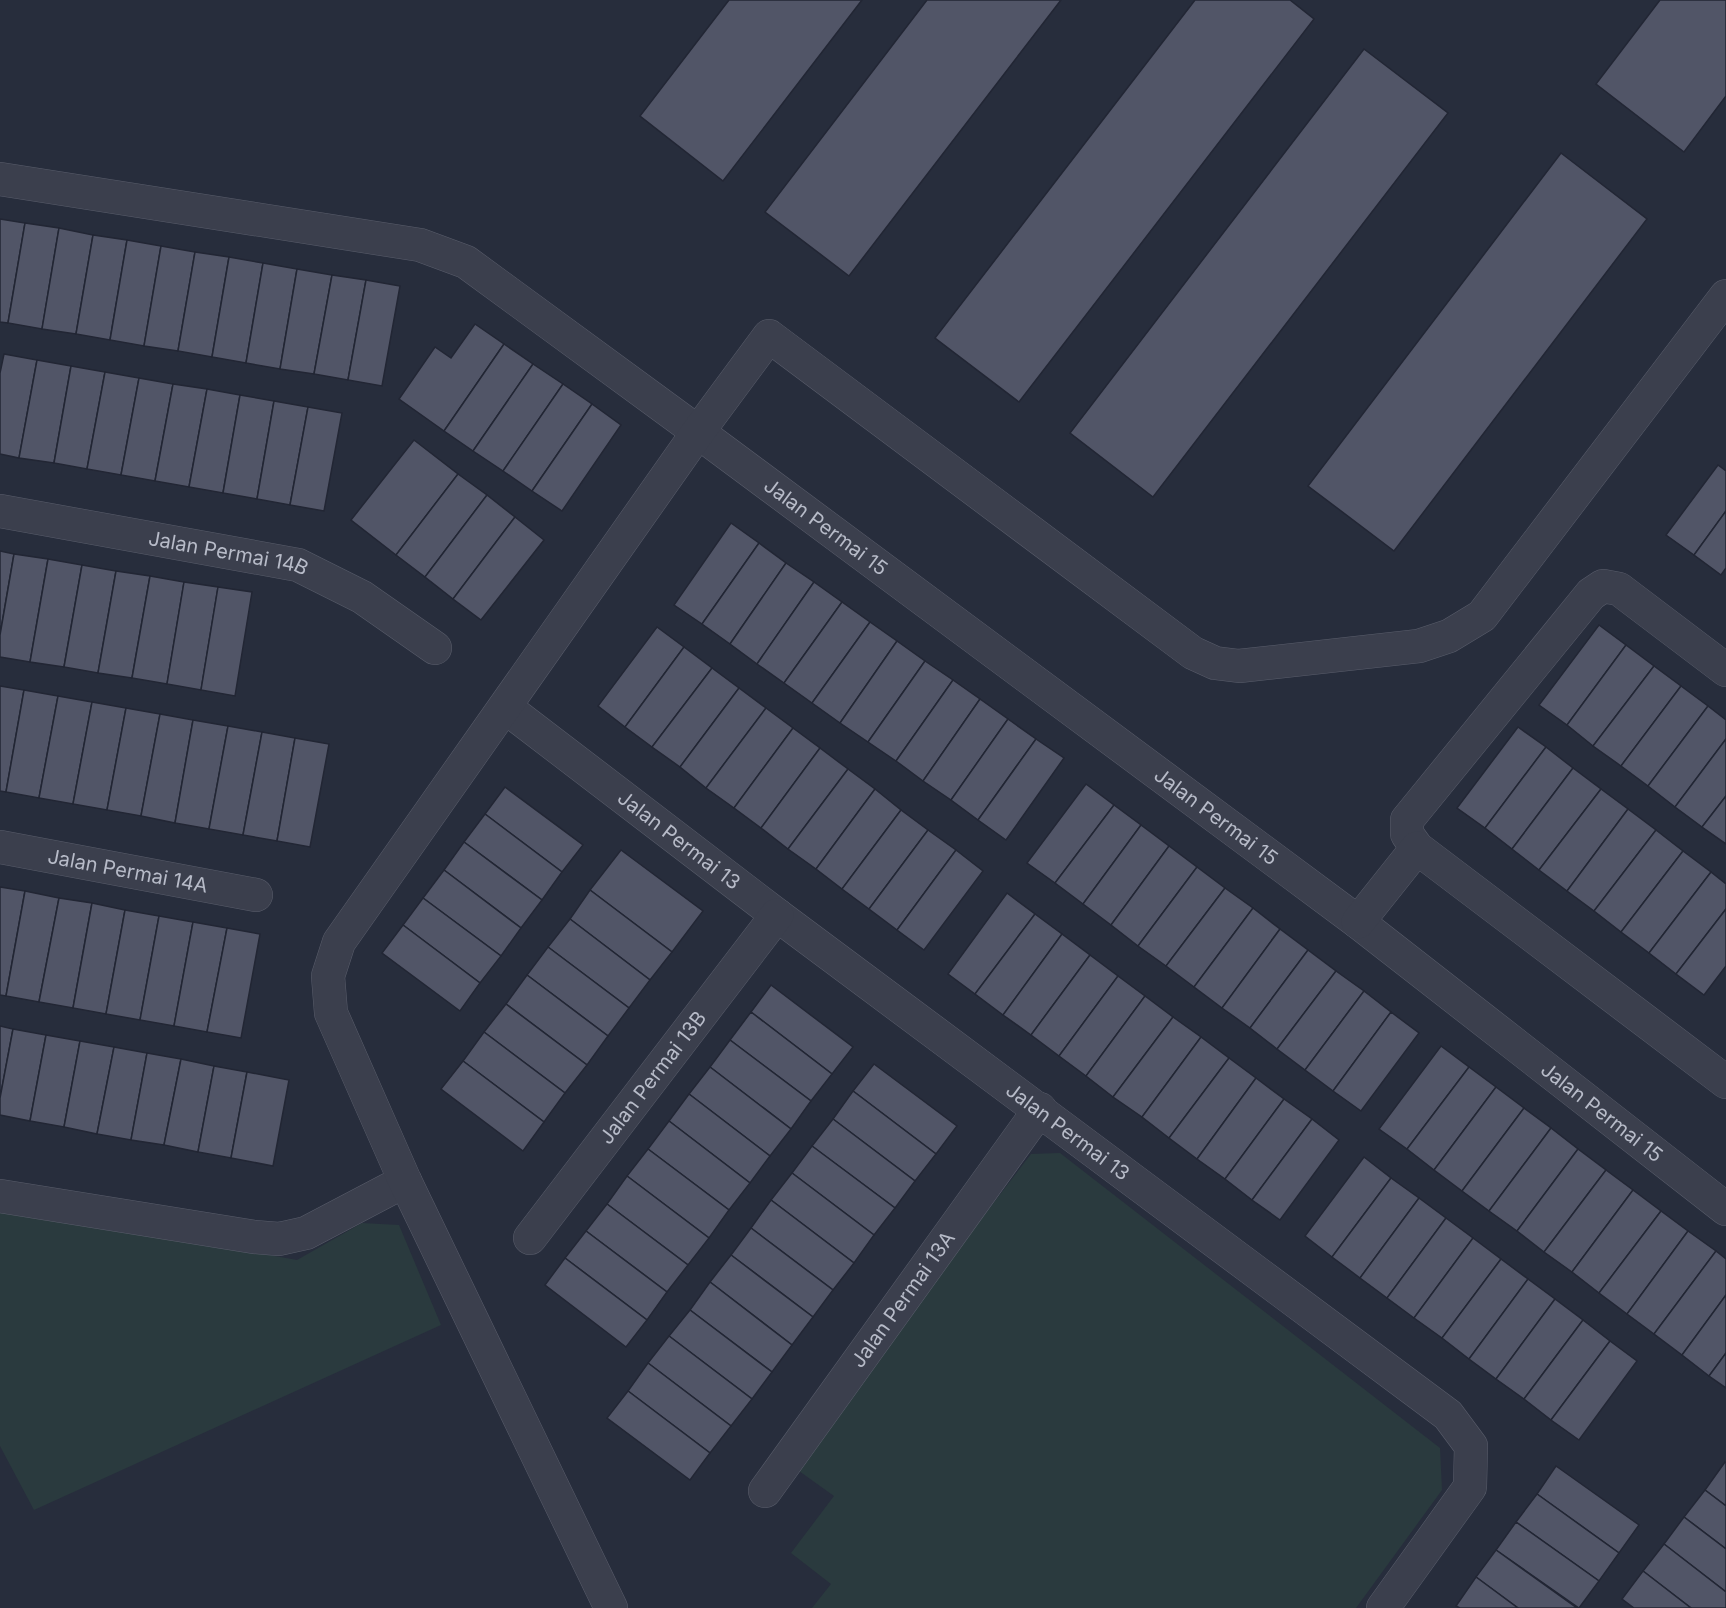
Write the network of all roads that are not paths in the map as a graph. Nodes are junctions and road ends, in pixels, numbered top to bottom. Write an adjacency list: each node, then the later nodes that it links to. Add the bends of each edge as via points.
1 (0, 179): 3 (street, Jalan Permai 15, via 420,245 466,262)
2 (1726, 296): 3 (street, via 1482,616 1449,636 1419,646 1239,666 1215,663 1200,656 769,336)
3 (698, 432): 7 (street); 12 (street, Jalan Permai 15)
4 (0, 511): 5 (street, Jalan Permai 14B, via 298,565 362,597)
5 (435, 648)
6 (1726, 670): 9 (street, via 1619,590 1604,586 1591,594 1407,820 1407,834)
7 (505, 707): 11 (street, Jalan Permai 13); 15 (street, via 339,942 328,976 331,1013)
8 (0, 847): 10 (street, Jalan Permai 14A)
9 (1417, 848): 12 (street); 13 (street)
10 (256, 895)
11 (777, 915): 14 (street, Jalan Permai 13); 18 (street, Jalan Permai 13B)
12 (1358, 922): 17 (street, Jalan Permai 15)
13 (1726, 1082)
14 (1040, 1110): 19 (street, Jalan Permai 13A); 21 (street, Jalan Permai 13, via 1448,1415 1471,1446 1470,1487)
15 (405, 1181): 16 (street, via 306,1233 279,1239); 20 (street)
16 (0, 1196)
17 (1726, 1209)
18 (530, 1238)
19 (765, 1491)
20 (611, 1608)
21 (1383, 1608)

